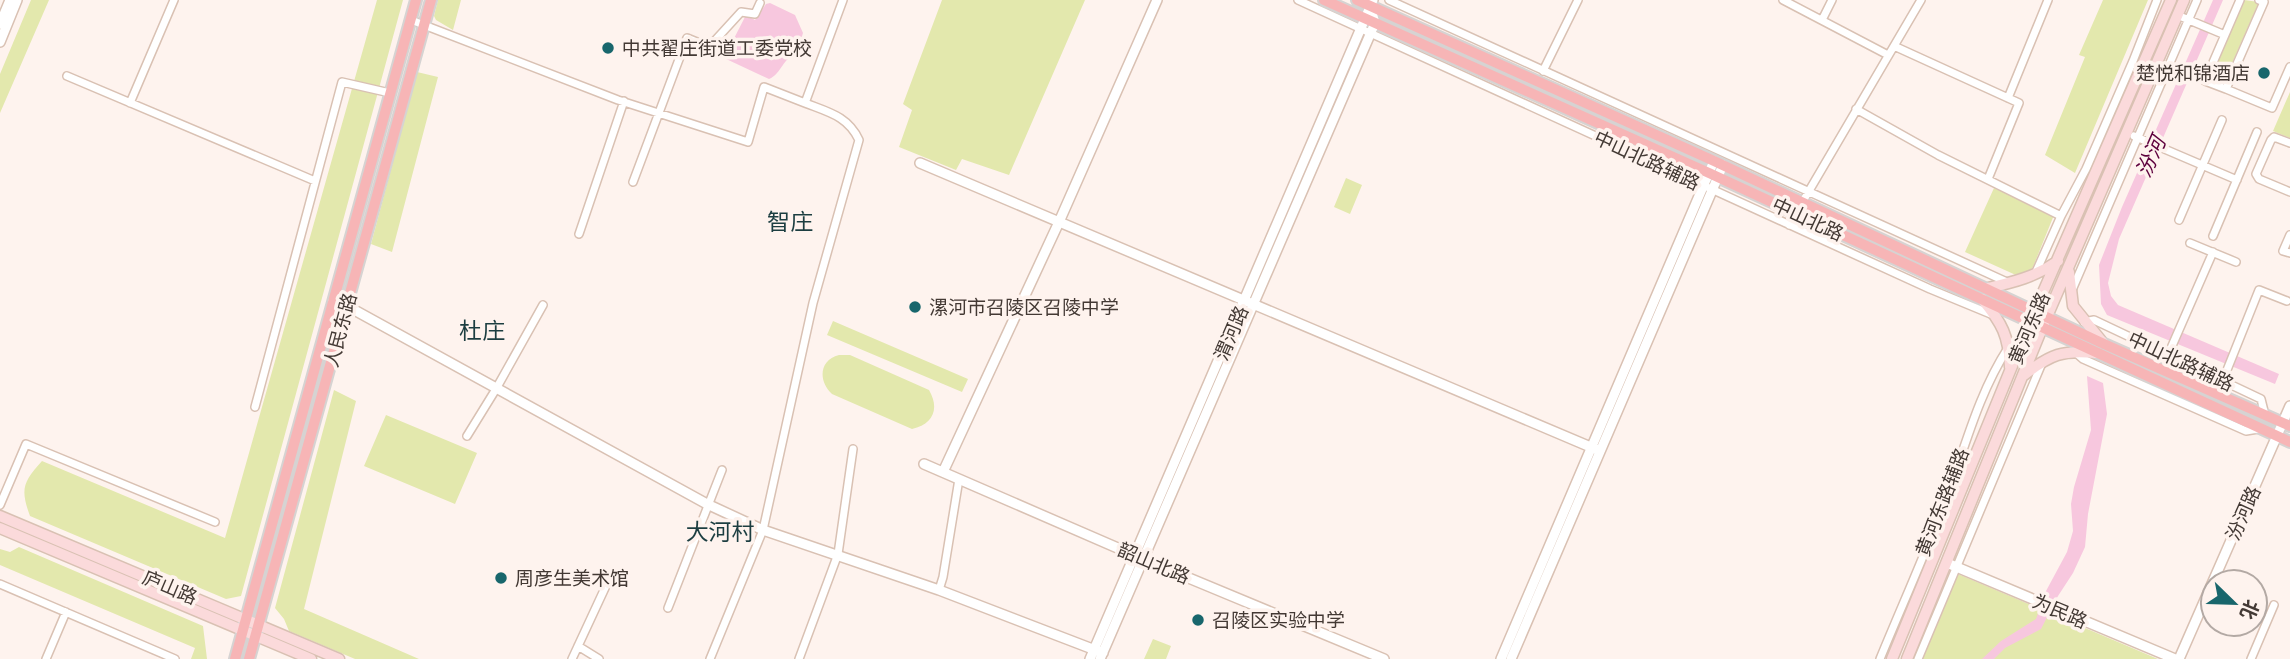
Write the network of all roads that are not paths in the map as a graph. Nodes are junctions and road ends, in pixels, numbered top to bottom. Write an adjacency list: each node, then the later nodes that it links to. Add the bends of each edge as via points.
1 (10, 0): 29 (street)
2 (18, 0): 33 (street)
3 (174, 0): 43 (street)
4 (416, 0): 26 (main road, 人民东路)
5 (431, 0): 30 (main road, 人民东路)
6 (843, 0): 44 (street)
7 (1157, 0): 66 (street)
8 (1298, 0): 31 (street, 中山北路辅路)
9 (1324, 0): 31 (main road, 中山北路)
10 (1357, 0): 24 (main road, 中山北路)
11 (1389, 0): 37 (street, 中山北路辅路)
12 (1577, 0): 37 (street)
13 (1783, 0): 27 (street)
14 (1832, 0): 27 (street)
15 (1921, 0): 34 (street)
16 (2048, 0): 41 (street)
17 (2157, 0): 64 (street, via 2087,169)
18 (2171, 0): 74 (main road, 黄河东路)
19 (2184, 0): 25 (main road, 黄河东路)
20 (2197, 0): 28 (street)
21 (2240, 0): 32 (street)
22 (2259, 0): 39 (street, via 2264,2)
23 (760, 3): 46 (street, via 755,14 741,12 709,47 687,38)
24 (1372, 3): 31 (street, 渭河路); 53 (main road, 中山北路)
25 (2177, 15): 28 (street); 49 (main road, 黄河东路)
26 (411, 20): 30 (street); 40 (main road, 人民东路)
27 (1822, 20): 35 (street)
28 (2188, 20): 32 (street); 50 (street)
29 (0, 24)
30 (424, 25): 42 (street); 85 (main road, 人民东路)
31 (1368, 26): 55 (main road, 中山北路); 60 (street, 中山北路辅路); 83 (street, 渭河路)
32 (2225, 35): 39 (street, via 2205,81)
33 (0, 42)
34 (1894, 46): 35 (street); 41 (street)
35 (1888, 55): 45 (street)
36 (2290, 67): 39 (street, via 2273,108)
37 (1542, 71): 62 (street, 中山北路辅路)
38 (66, 76): 43 (street)
39 (2226, 89)
40 (390, 93): 58 (street, via 342,82); 81 (main road, 人民东路)
41 (2008, 98): 56 (street, via 2019,103)
42 (624, 101): 46 (street); 68 (street)
43 (130, 103): 58 (street)
44 (805, 103): 46 (street, via 764,87 748,142); 120 (street, via 854,127 859,141 813,303)
45 (1856, 109): 56 (street); 62 (street)
46 (658, 113): 59 (street)
47 (2222, 120): 54 (street)
48 (2257, 132): 57 (street)
49 (2127, 133): 50 (street); 76 (main road, 黄河东路)
50 (2137, 138): 54 (street); 80 (street)
51 (2290, 143): 61 (street, via 2274,137 2256,174)
52 (920, 163): 66 (street)
53 (1718, 163): 55 (street); 62 (main road, 中山北路)
54 (2202, 165): 57 (street); 65 (street)
55 (1713, 175): 60 (street); 63 (main road, 中山北路)
56 (1988, 179): 64 (street)
57 (2237, 180): 70 (street)
58 (315, 181): 102 (street)
59 (634, 182)
60 (1708, 188): 67 (street, 中山北路辅路); 110 (street)
61 (2290, 192)
62 (1805, 197): 63 (street); 78 (street, 中山北路辅路); 79 (main road, 中山北路)
63 (1796, 213): 67 (street); 79 (main road, 中山北路)
64 (2061, 216): 77 (street)
65 (2179, 220)
66 (1059, 222): 83 (street); 113 (street)
67 (1789, 225): 88 (street, 中山北路辅路)
68 (579, 234)
69 (2290, 235): 73 (street, via 2283,251)
70 (2213, 236)
71 (2190, 243): 72 (street)
72 (2213, 252): 75 (street); 95 (street)
73 (2290, 253)
74 (2058, 261): 77 (main road); 86 (main road, 黄河东路)
75 (2236, 262)
76 (2069, 268): 80 (main road); 87 (main road, 黄河东路)
77 (2034, 276): 78 (main road)
78 (2010, 283): 79 (main road)
79 (1985, 294): 86 (main road, 中山北路); 88 (main road); 90 (main road, 中山北路)
80 (2070, 294): 89 (main road)
81 (333, 301): 85 (street); 130 (main road, 人民东路)
82 (2287, 301): 99 (street, via 2259,290)
83 (1249, 302): 110 (street); 122 (street, 渭河路)
84 (543, 305): 100 (street)
85 (347, 306): 100 (street); 131 (main road, 人民东路)
86 (2036, 311): 87 (main road, 中山北路); 90 (main road, 黄河东路)
87 (2047, 315): 91 (main road, 黄河东路); 93 (main road, 中山北路)
88 (1996, 316): 92 (main road)
89 (2084, 322): 93 (main road); 95 (street, 中山北路辅路, via 2094,320)
90 (2031, 323): 91 (main road, 中山北路); 97 (main road, 黄河东路)
91 (2042, 328): 93 (main road, 中山北路); 98 (main road, 黄河东路)
92 (2009, 348): 97 (main road); 147 (street, 黄河东路辅路, via 1963,448)
93 (2102, 349): 94 (main road); 103 (main road, 中山北路); 105 (main road, 中山北路)
94 (2075, 351): 96 (main road); 105 (street, 中山北路辅路, via 2083,359 2246,431)
95 (2168, 355): 99 (street, 中山北路辅路)
96 (2042, 361): 98 (main road); 123 (street, 黄河东路辅路)
97 (2010, 372): 148 (main road, 黄河东路)
98 (2023, 376): 123 (main road, 黄河东路)
99 (2223, 380): 103 (street, 中山北路辅路, via 2262,399)
100 (496, 389): 106 (street); 115 (street)
101 (2290, 405): 104 (street, 汾河路)
102 (255, 407)
103 (2265, 415): 104 (main road, 中山北路)
104 (2286, 424): 107 (street, 汾河路)
105 (2260, 429): 107 (main road, 中山北路)
106 (467, 436)
107 (2277, 436): 108 (main road, 中山北路); 151 (street, 汾河路)
108 (2290, 442)
109 (853, 449): 121 (street)
110 (1596, 449): 145 (street); 146 (street)
111 (924, 464): 113 (street, 韶山北路)
112 (722, 470): 115 (street)
113 (943, 472): 114 (street, 韶山北路)
114 (959, 479): 122 (street, 韶山北路); 126 (street)
115 (708, 504): 120 (street); 128 (street)
116 (0, 505): 118 (street, via 26,444)
117 (0, 516): 130 (main road, 庐山路)
118 (215, 522)
119 (0, 528): 130 (main road, 庐山路)
120 (763, 530): 121 (street); 142 (street)
121 (838, 554): 126 (street); 143 (street)
122 (1139, 557): 133 (street, 渭河路); 144 (street, 韶山北路)
123 (1951, 565): 149 (main road, 黄河东路); 150 (street, 黄河东路辅路); 151 (street, 为民路)
124 (611, 575): 132 (street)
125 (0, 584): 129 (street)
126 (939, 590): 133 (street)
127 (2274, 605): 152 (street)
128 (668, 608)
129 (66, 612): 134 (street); 135 (street)
130 (244, 625): 131 (main road, 庐山路); 136 (main road, 人民东路)
131 (257, 630): 137 (main road, 人民东路); 138 (main road, 庐山路); 139 (main road, 庐山路)
132 (578, 646): 140 (street); 141 (street)
133 (1097, 655)
134 (46, 659)
135 (175, 659)
136 (235, 659)
137 (249, 659)
138 (311, 659)
139 (339, 659)
140 (572, 659)
141 (599, 659)
142 (710, 659)
143 (799, 659)
144 (1384, 659)
145 (1501, 659)
146 (1511, 659)
147 (1880, 659)
148 (1892, 659)
149 (1908, 659)
150 (1918, 659)
151 (2177, 659)
152 (2251, 659)

